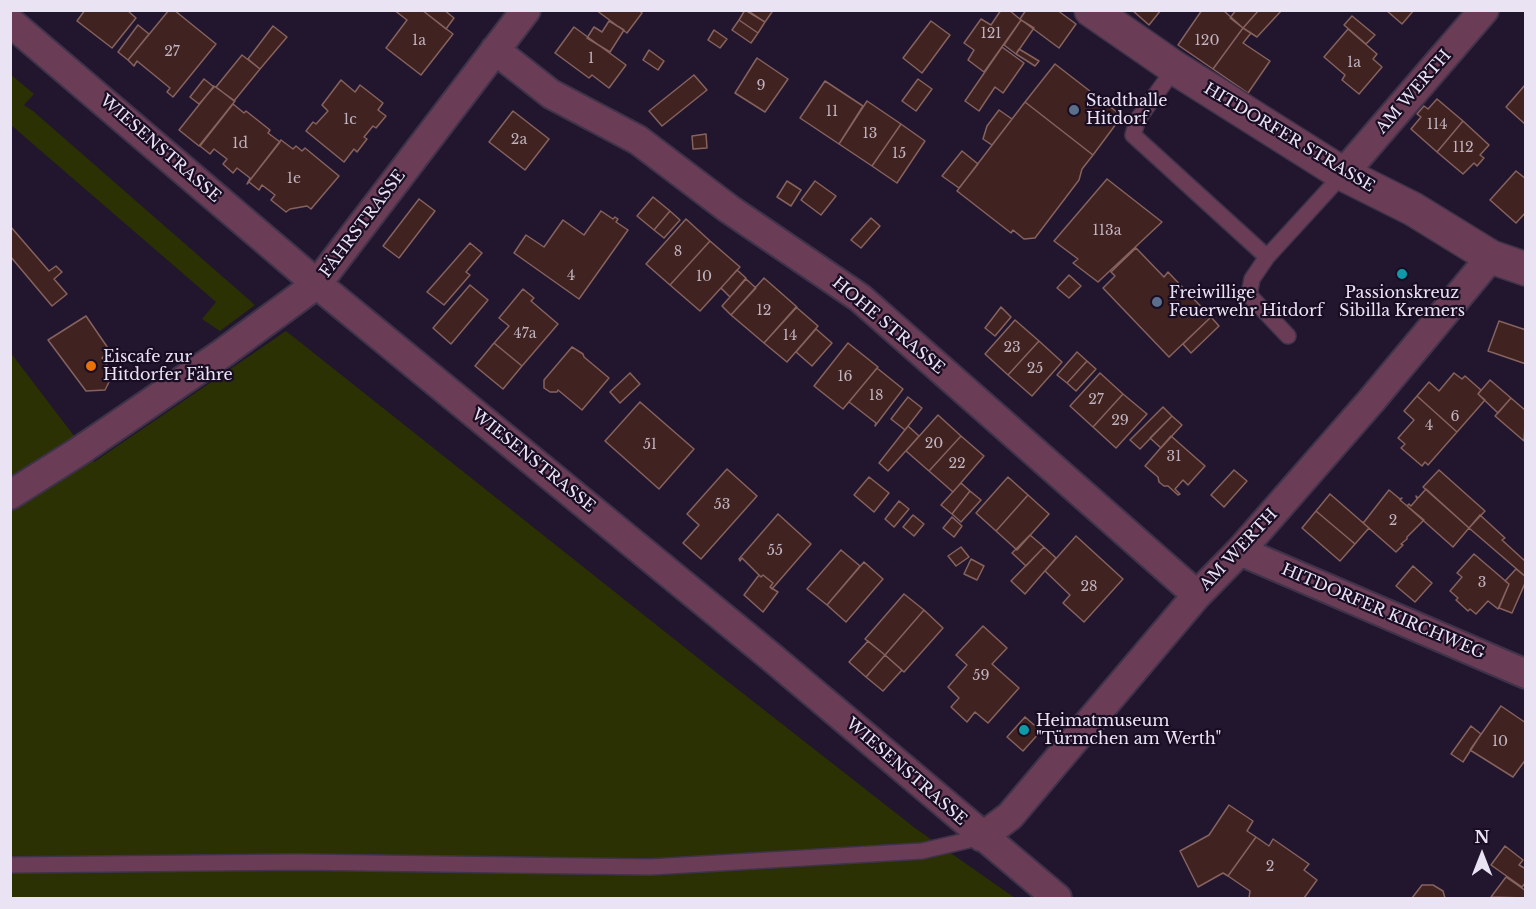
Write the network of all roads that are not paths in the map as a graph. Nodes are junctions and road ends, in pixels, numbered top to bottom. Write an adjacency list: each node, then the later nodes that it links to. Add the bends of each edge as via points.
1 (526, 10): 5 (street, FÄHRSTRASSE)
2 (1091, 10): 6 (street, HITDORFER STRASSE)
3 (1484, 10): 7 (street, AM WERTH)
4 (10, 22): 11 (street, WIESENSTRASSE)
5 (495, 50): 11 (street, FÄHRSTRASSE); 15 (street, HOHE STRASSE, via 551,94 638,140 860,298)
6 (1175, 68): 7 (street, HITDORFER STRASSE); 8 (lane, via 1138,120 1133,135)
7 (1344, 174): 8 (lane); 9 (street, HITDORFER STRASSE, via 1413,208)
8 (1267, 257): 12 (lane, via 1252,279 1249,295)
9 (1491, 257): 10 (street, HITDORFER STRASSE); 14 (street, AM WERTH)
10 (1526, 269)
11 (317, 284): 13 (street, FÄHRSTRASSE, via 213,360); 17 (street, WIESENSTRASSE, via 761,648)
12 (1288, 336)
13 (10, 495)
14 (1240, 551): 15 (street, AM WERTH); 16 (street, HITDORFER KIRCHWEG)
15 (1197, 595): 17 (street, AM WERTH, via 1011,816)
16 (1526, 674)
17 (982, 837): 18 (lane, via 922,850 651,867 299,862); 19 (street, WIESENSTRASSE)
18 (10, 865)
19 (1057, 898)

